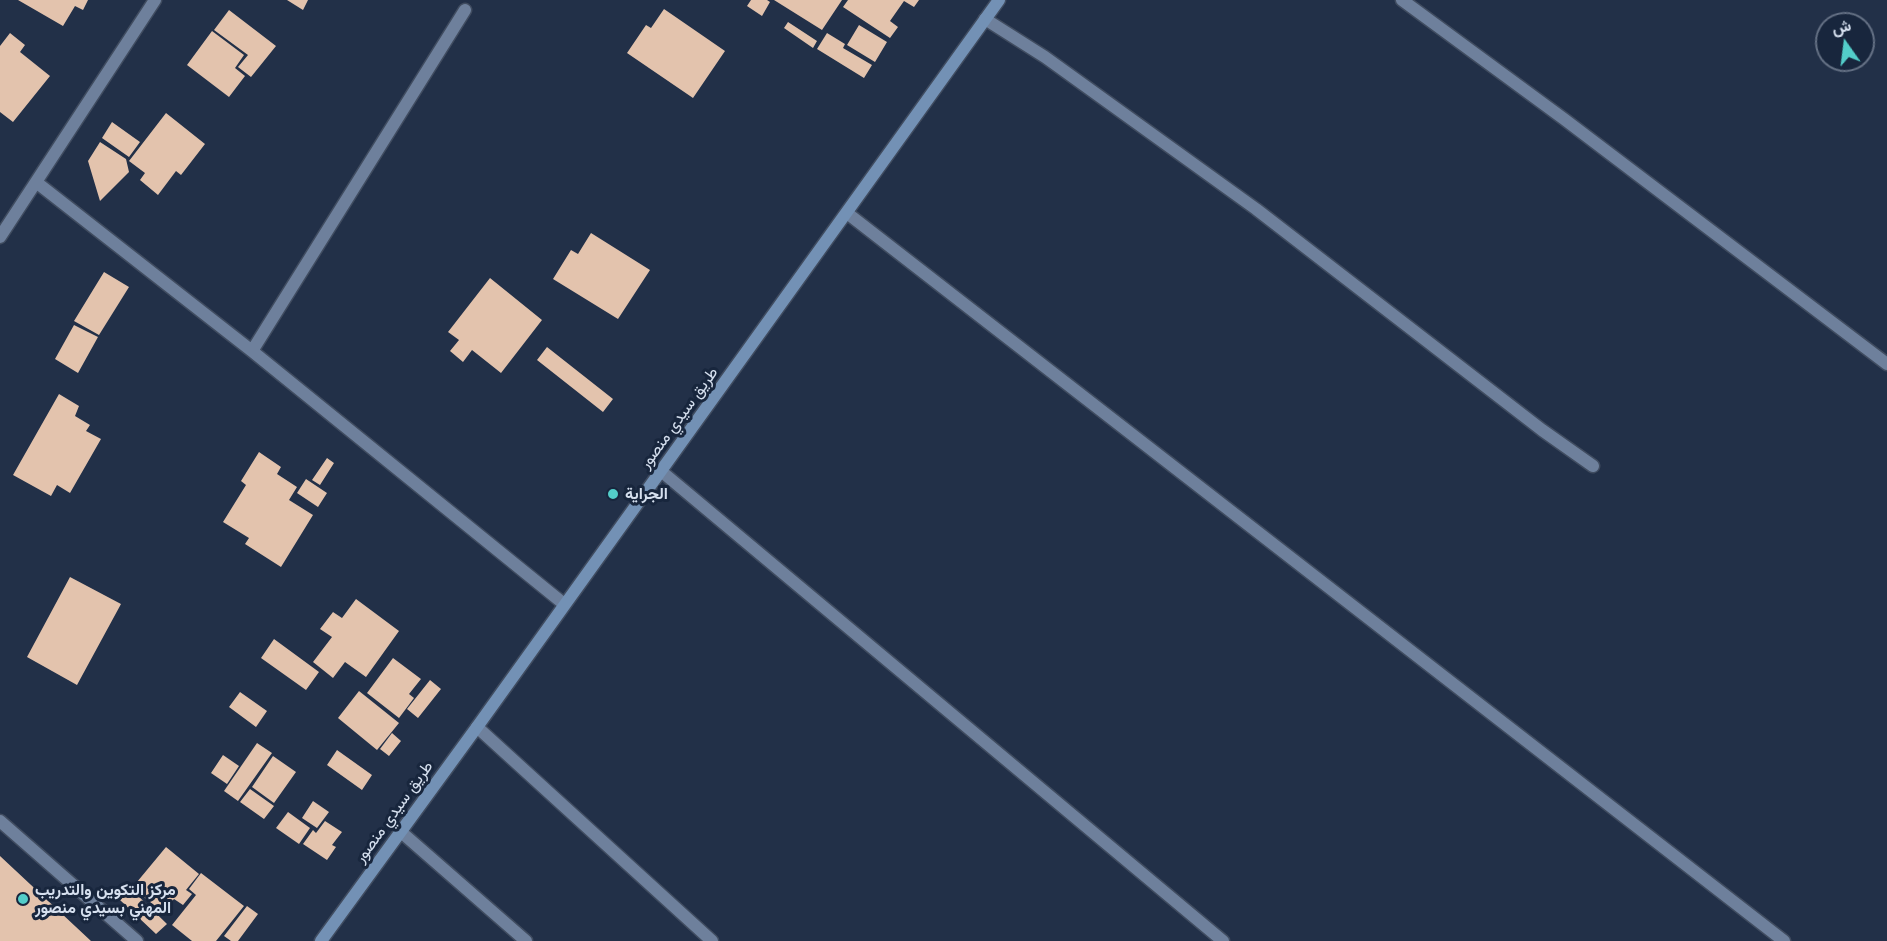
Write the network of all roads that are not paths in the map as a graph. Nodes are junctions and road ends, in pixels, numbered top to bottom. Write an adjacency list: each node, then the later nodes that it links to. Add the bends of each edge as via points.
1 (155, 0): 6 (street)
2 (999, 0): 5 (main road, طريق سيدي منصور)
3 (1402, 0): 10 (street)
4 (465, 10): 9 (street)
5 (985, 19): 7 (main road, طريق سيدي منصور); 11 (street, via 1045,57 1256,209)
6 (36, 182): 8 (street); 9 (street)
7 (848, 213): 12 (main road, طريق سيدي منصور); 22 (street)
8 (0, 237)
9 (252, 351): 13 (street)
10 (1887, 364)
11 (1593, 466)
12 (661, 471): 13 (main road, طريق سيدي منصور); 21 (street)
13 (564, 604): 14 (main road, طريق سيدي منصور)
14 (477, 727): 16 (main road, طريق سيدي منصور); 20 (street)
15 (0, 821): 17 (street)
16 (400, 831): 18 (main road, طريق سيدي منصور); 19 (street)
17 (137, 941)
18 (321, 941)
19 (526, 941)
20 (712, 941)
21 (1223, 941)
22 (1784, 941)

